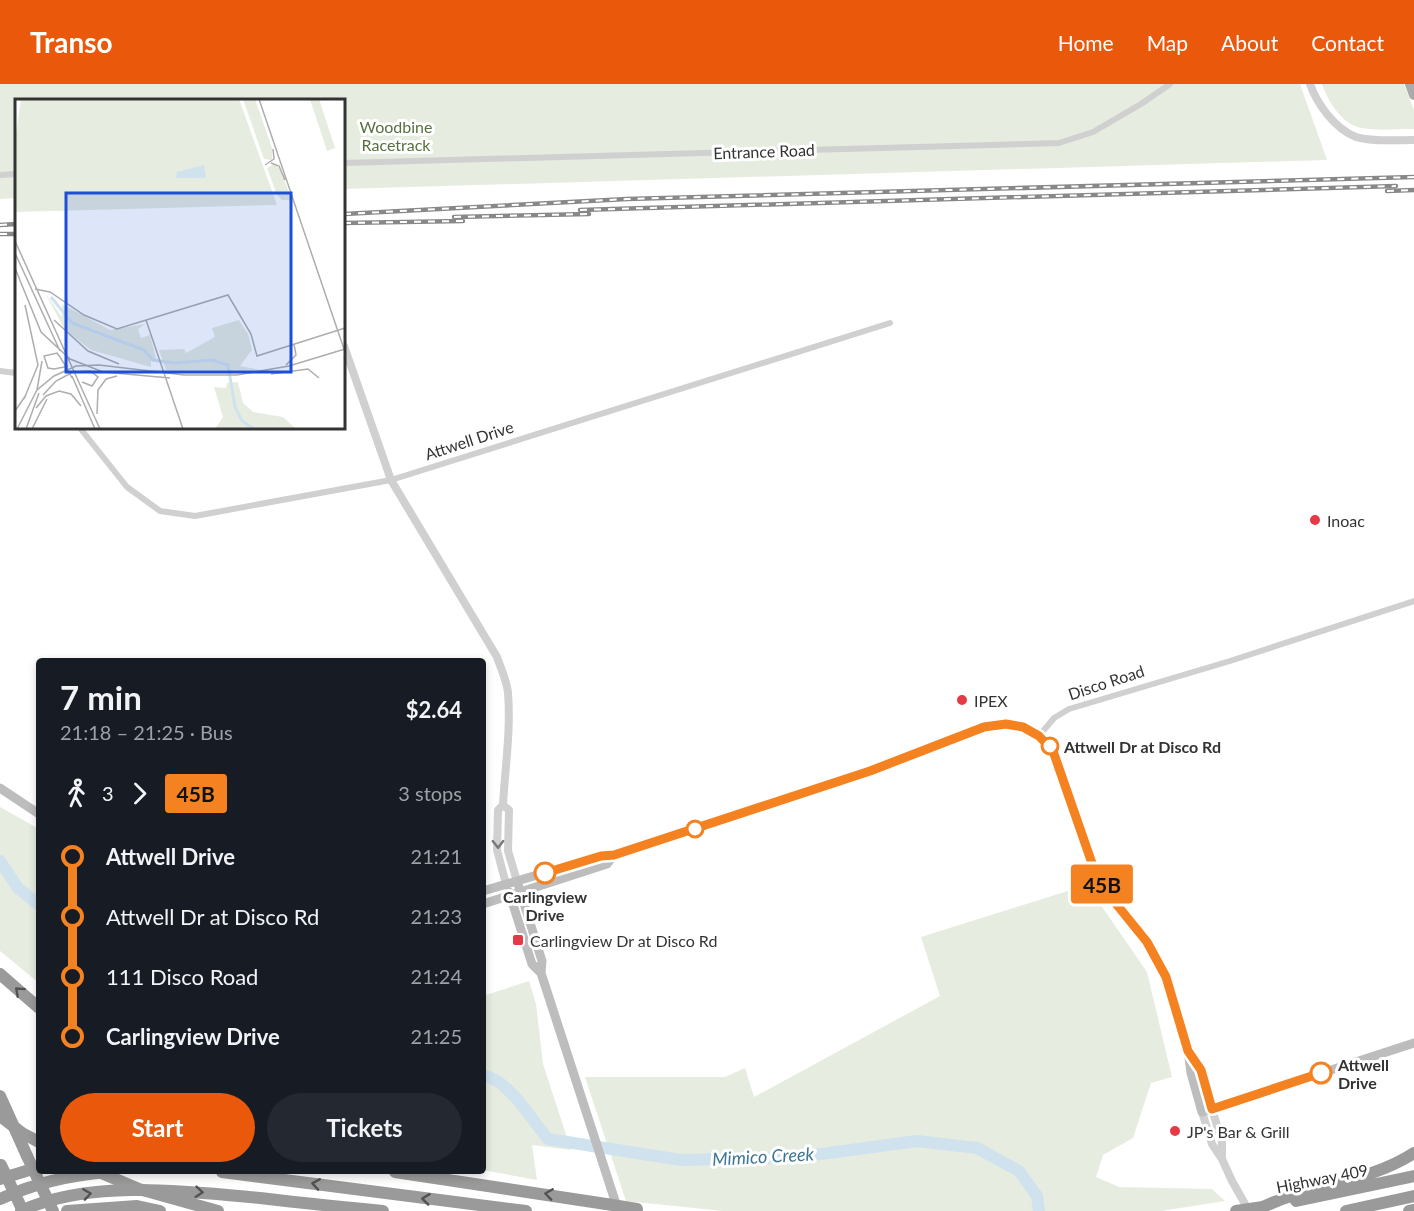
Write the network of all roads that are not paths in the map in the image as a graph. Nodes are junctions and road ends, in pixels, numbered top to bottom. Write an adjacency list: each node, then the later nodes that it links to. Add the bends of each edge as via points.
1 (1170, 84): 6 (street, Entrance Road, via 1093,132 1059,143)
2 (1310, 84): 5 (street, via 1320,106 1356,137)
3 (1410, 84): 4 (main road)
4 (1414, 95)
5 (1413, 140)
6 (345, 163)
7 (15, 174): 8 (street)
8 (0, 175)
9 (890, 323): 14 (street, Attwell Drive)
10 (345, 349): 14 (street)
11 (0, 371): 12 (street)
12 (15, 373)
13 (81, 429): 14 (street, Attwell Drive, via 127,487 160,511 195,516)
14 (391, 480): 18 (street, via 497,657 508,691)
15 (1414, 602): 16 (street, Disco Road, via 1069,709 1054,718)
16 (1039, 736): 20 (main road, via 1015,725 984,727 870,771); 31 (main road, via 1056,756 1094,869 1147,942 1166,977)
17 (0, 788): 19 (main road)
18 (503, 805): 21 (street, via 509,810 508,851); 22 (street, one-way to 22, via 498,810 497,850)
19 (36, 812)
20 (614, 855): 21 (main road); 24 (main road, via 607,864)
21 (517, 881): 22 (main road); 24 (main road)
22 (506, 884): 23 (main road); 25 (main road)
23 (486, 890)
24 (520, 892): 25 (main road); 27 (main road, via 542,961)
25 (510, 896): 26 (main road); 27 (main road, via 532,964)
26 (486, 903)
27 (540, 973): 64 (main road)
28 (0, 974): 29 (highway, one-way to 28)
29 (36, 1005)
30 (1414, 1043): 33 (main road)
31 (1188, 1051): 33 (main road, via 1201,1070); 34 (main road)
32 (0, 1096): 40 (highway, bridge)
33 (1212, 1109): 34 (main road); 38 (street, via 1222,1142)
34 (1202, 1112): 38 (street, via 1212,1144)
35 (0, 1116): 36 (highway, bridge)
36 (36, 1140)
37 (1414, 1154): 52 (highway, via 1383,1170 1286,1196)
38 (1222, 1159): 66 (street)
39 (0, 1164): 56 (highway, bridge)
40 (36, 1168)
41 (36, 1171): 49 (highway)
42 (39, 1174): 57 (highway, bridge)
43 (40, 1174): 58 (highway, bridge)
44 (94, 1174): 51 (highway, via 19,1190)
45 (104, 1174): 61 (highway, bridge, via 185,1204)
46 (238, 1174): 63 (highway, one-way to 46)
47 (407, 1174): 54 (highway, one-way to 47, bridge)
48 (1414, 1176): 52 (highway, Highway 409)
49 (0, 1180): 56 (highway)
50 (1414, 1196): 67 (highway)
51 (0, 1199)
52 (1263, 1207): 65 (highway, Highway 409, bridge)
53 (87, 1210): 59 (highway); 60 (highway, via 137,1206)
54 (643, 1210)
55 (1414, 1210): 68 (highway)
56 (20, 1211): 62 (highway, one-way to 62, via 35,1204 140,1189)
57 (53, 1211)
58 (60, 1211)
59 (67, 1211)
60 (160, 1211)
61 (218, 1211)
62 (383, 1211)
63 (526, 1211)
64 (618, 1211)
65 (1236, 1211)
66 (1249, 1211)
67 (1346, 1211)
68 (1409, 1211)

